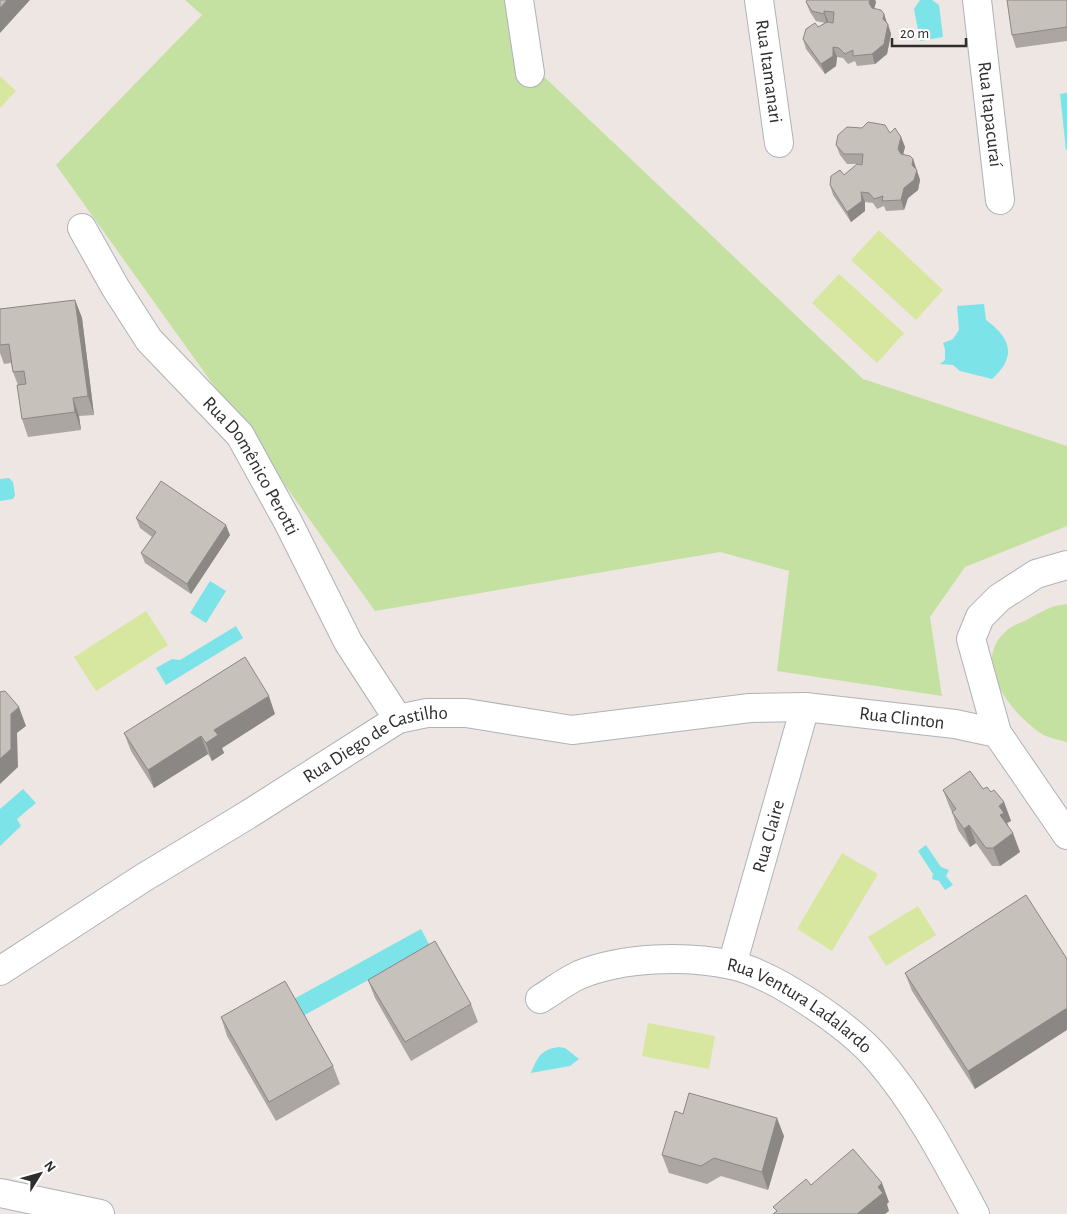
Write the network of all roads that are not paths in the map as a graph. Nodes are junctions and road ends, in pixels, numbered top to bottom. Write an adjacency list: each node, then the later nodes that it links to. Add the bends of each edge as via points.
1 (519, 0): 4 (street)
2 (759, 0): 5 (street, Rua Itamanari)
3 (977, 0): 6 (street, Rua Itapacuraí)
4 (530, 73)
5 (779, 143)
6 (1000, 200)
7 (82, 228): 10 (street, Rua Domênico Perotti, via 149,340 240,435 348,642)
8 (1067, 565): 11 (street, via 1036,574 999,598 980,617 971,639)
9 (805, 707): 10 (street, Rua Diego de Castilho, via 740,709 572,730 466,713 427,713); 11 (street, Rua Clinton, via 955,724); 13 (street, Rua Claire)
10 (398, 719): 14 (street, Rua Diego de Castilho, via 142,878)
11 (997, 733): 12 (street)
12 (1067, 835)
13 (732, 965): 15 (street, Rua Ventura Ladalardo, via 645,959 578,976); 18 (street, Rua Ventura Ladalardo, via 789,990 835,1021 876,1057 921,1119)
14 (0, 971)
15 (540, 999)
16 (0, 1192): 17 (street)
17 (100, 1214)
18 (975, 1214)

